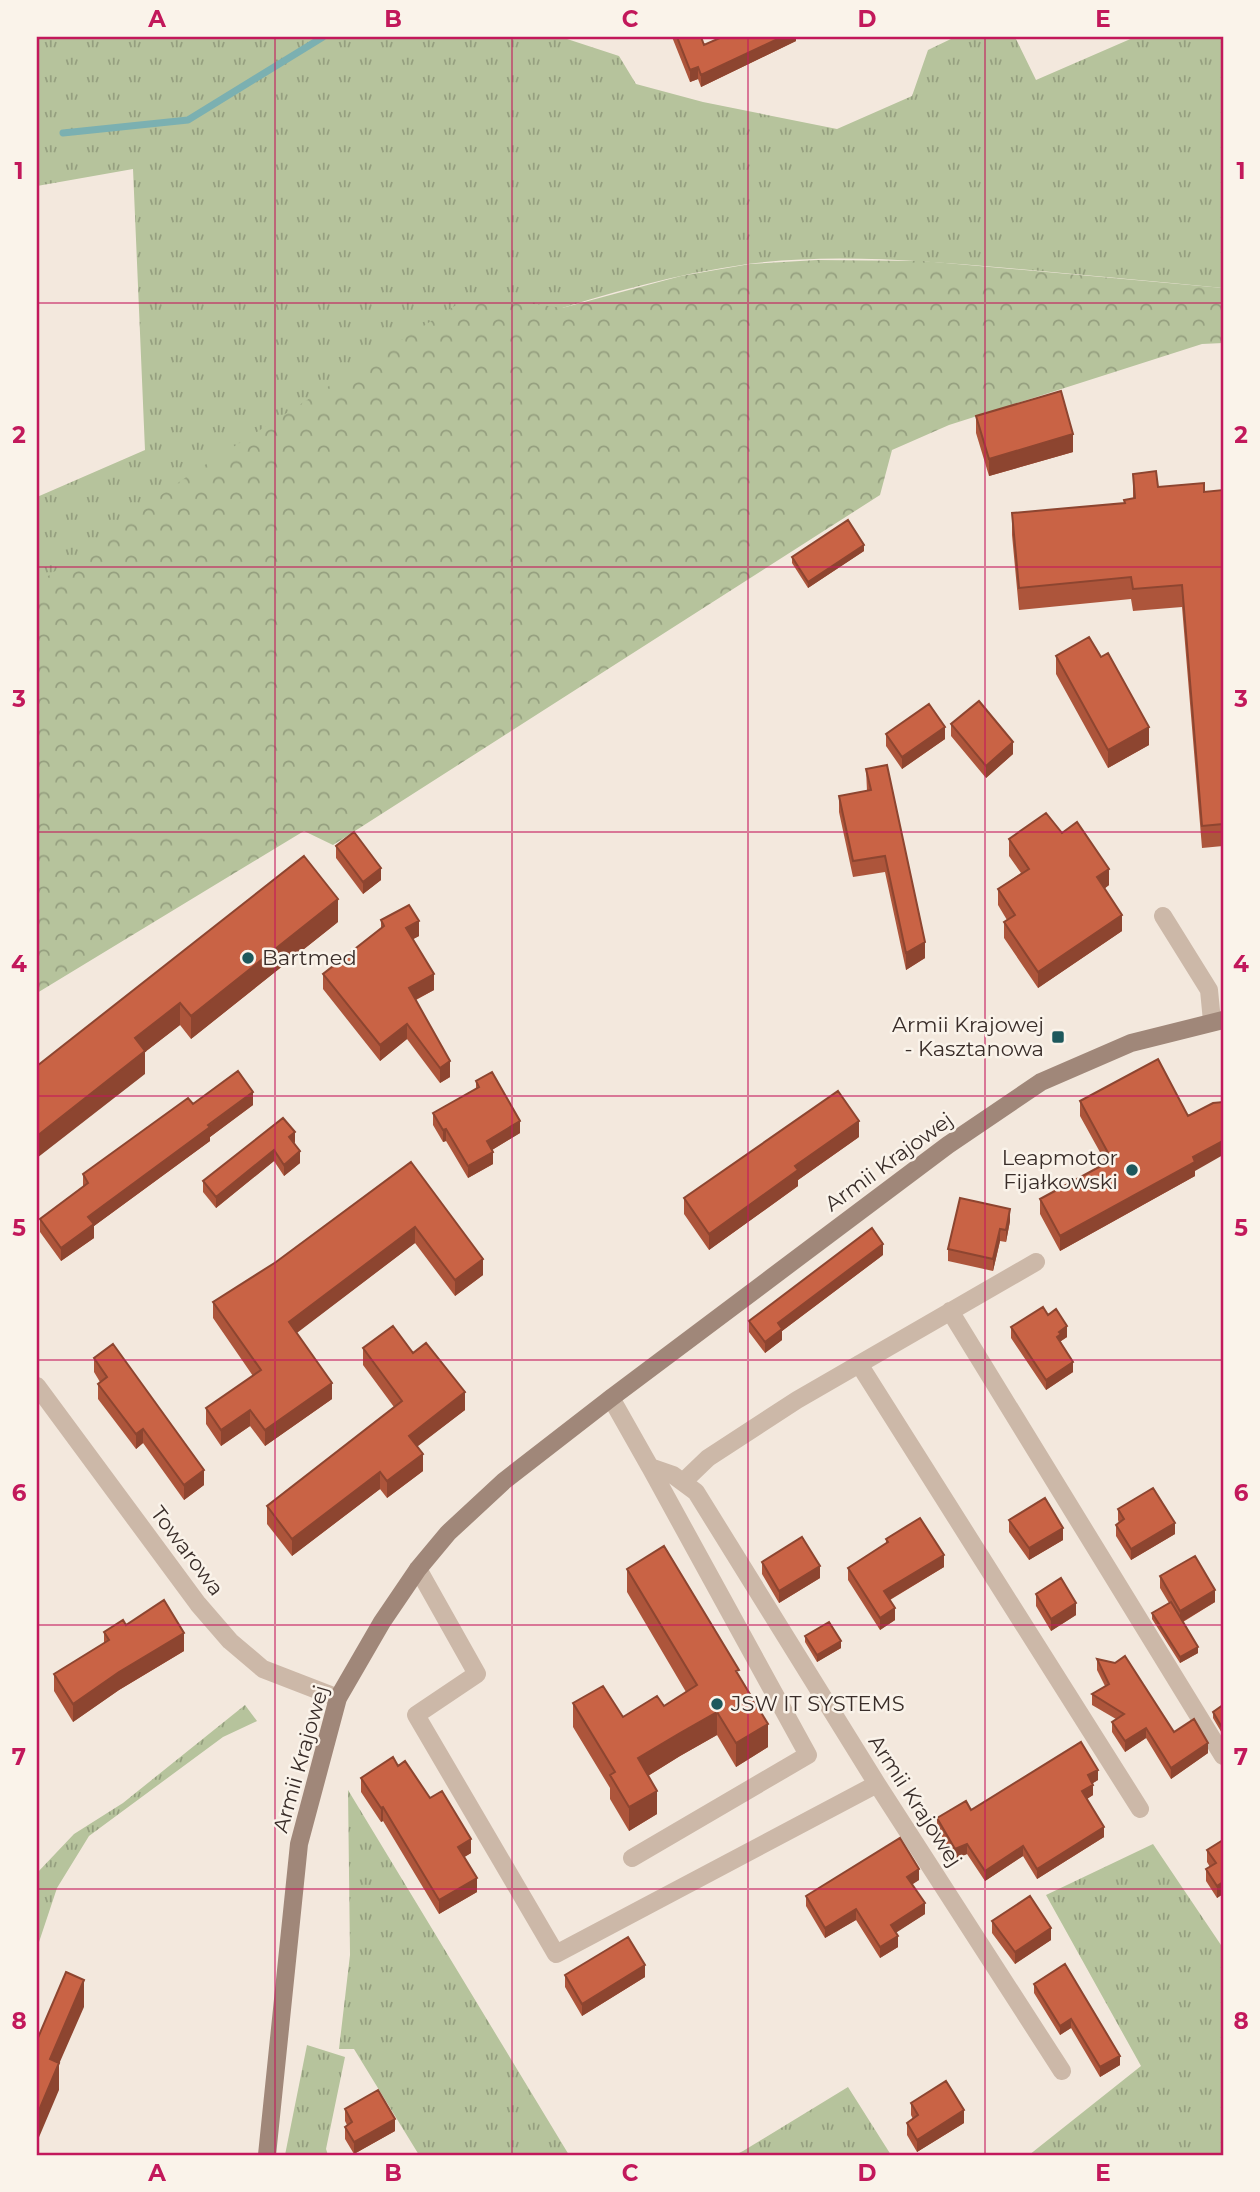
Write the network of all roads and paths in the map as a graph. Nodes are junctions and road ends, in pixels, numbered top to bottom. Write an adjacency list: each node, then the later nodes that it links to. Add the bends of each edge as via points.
1 (1163, 916): 2 (street, via 1209,990)
2 (1218, 1021): 7 (street, Armii Krajowej, via 1131,1043 1041,1082 948,1145)
3 (1036, 1262): 4 (street)
4 (950, 1311): 5 (street); 12 (street)
5 (859, 1364): 9 (street, via 738,1437); 14 (street)
6 (37, 1386): 11 (street, Towarowa, via 230,1641 263,1669)
7 (611, 1398): 8 (street); 10 (street, Armii Krajowej, via 504,1481 448,1533)
8 (650, 1467): 9 (street, Armii Krajowej); 15 (street, via 808,1755)
9 (683, 1482): 13 (street, Armii Krajowej, via 696,1492)
10 (418, 1569): 11 (street, Armii Krajowej); 13 (street, via 477,1674 416,1715 556,1954)
11 (338, 1698): 17 (street, Armii Krajowej, via 299,1844)
12 (1223, 1756)
13 (877, 1784): 16 (street, Armii Krajowej)
14 (1140, 1809)
15 (632, 1858)
16 (1062, 2071)
17 (267, 2155)

